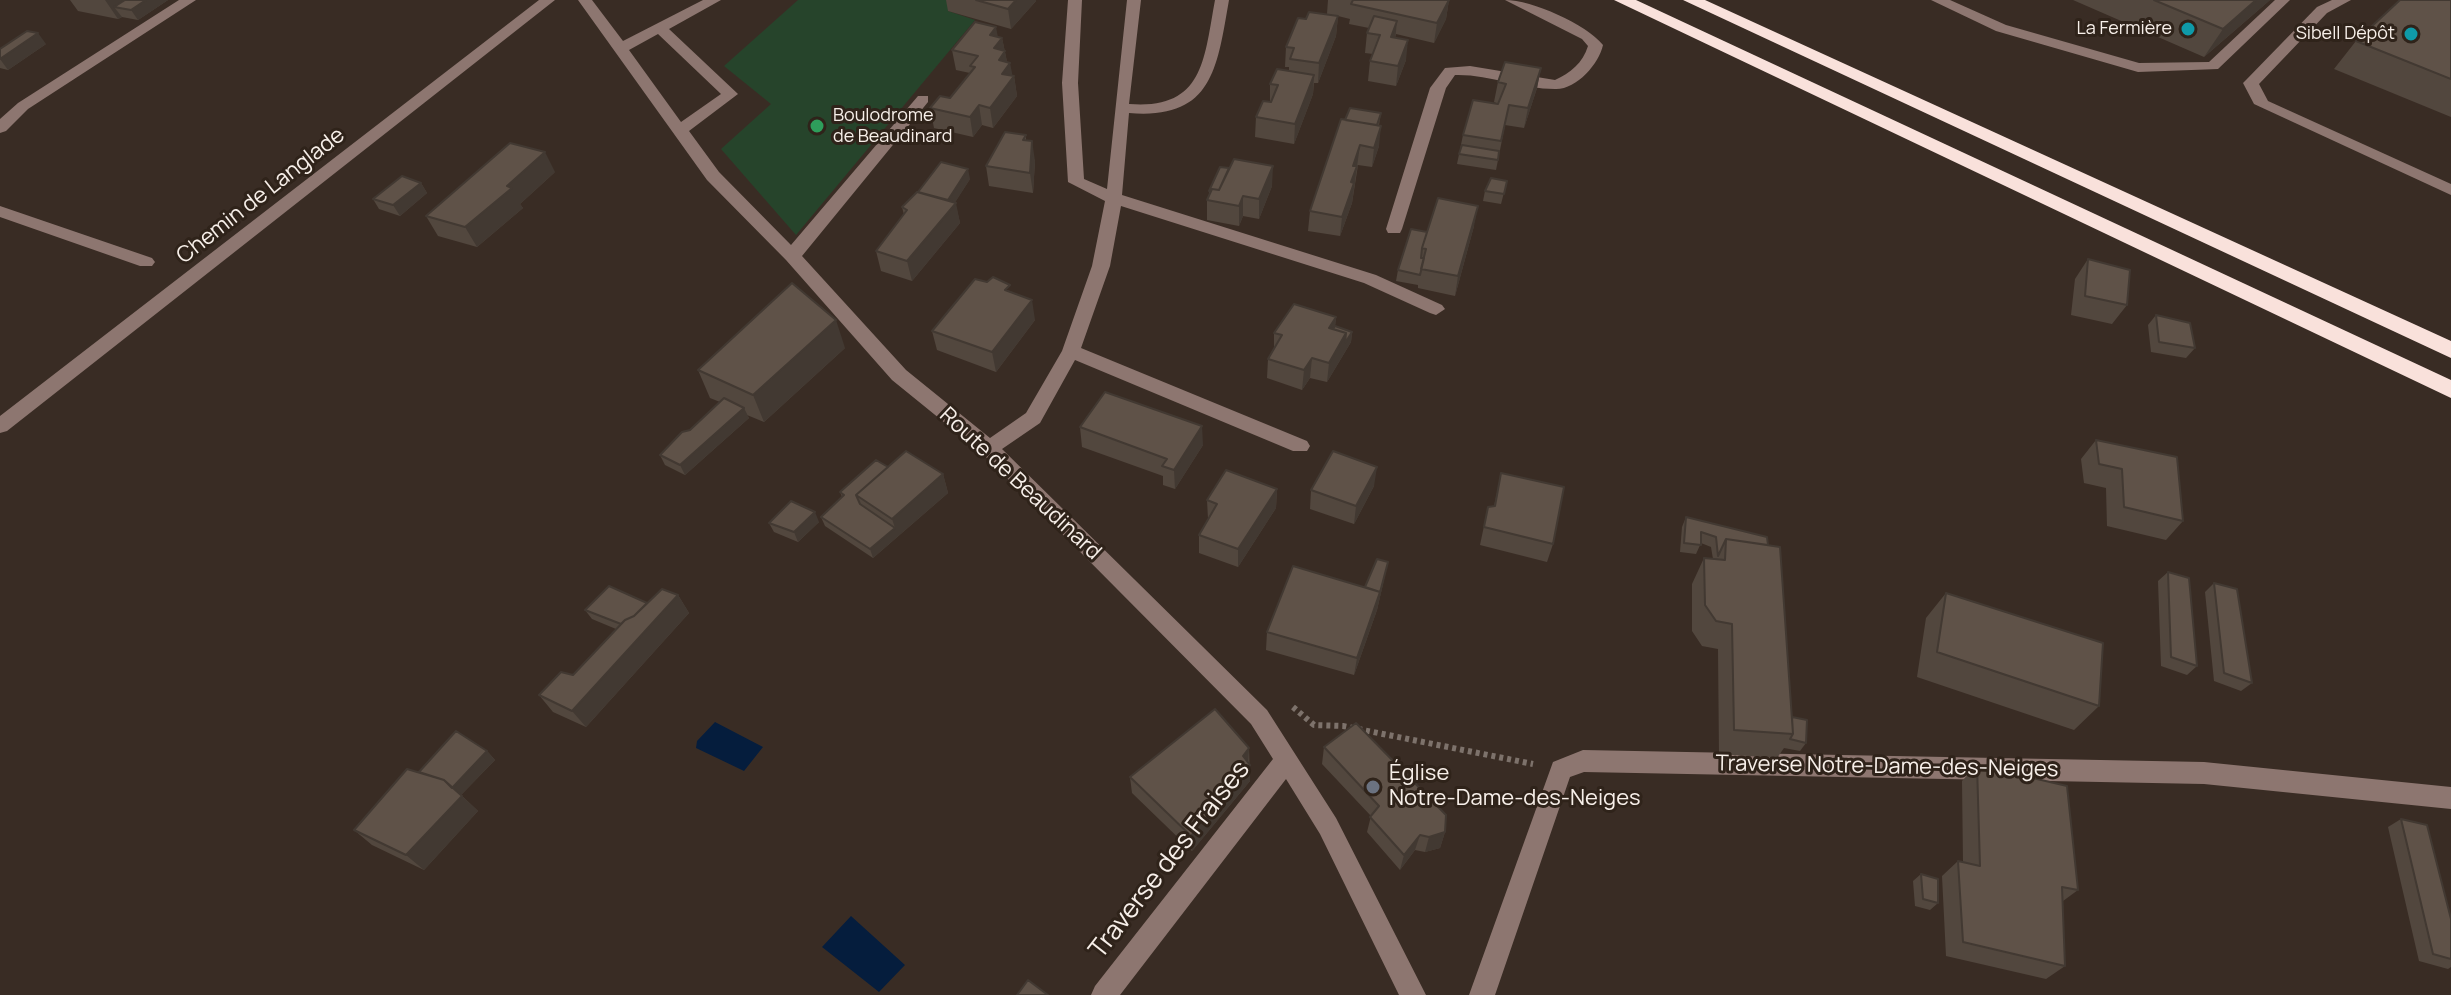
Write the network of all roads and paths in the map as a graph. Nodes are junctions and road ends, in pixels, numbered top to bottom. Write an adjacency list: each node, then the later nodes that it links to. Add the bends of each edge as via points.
1 (189, 0): 18 (street, via 23,106)
2 (548, 0): 30 (street, Chemin de Langlade)
3 (585, 0): 15 (street, Route de Beaudinard)
4 (714, 0): 14 (street)
5 (1075, 0): 21 (street, via 1070,83 1076,182)
6 (1134, 0): 17 (street)
7 (1222, 0): 17 (street, via 1209,66 1193,94 1159,110)
8 (1512, 0): 23 (street, via 1587,36 1596,45 1595,54 1556,85 1450,71 1438,88)
9 (1622, 0): 29 (highway)
10 (1691, 0): 27 (highway)
11 (1938, 0): 12 (street, via 2001,28 2138,68 2213,66)
12 (2283, 0)
13 (2344, 0): 20 (street, via 2322,10 2251,83 2262,104)
14 (661, 29): 15 (street); 19 (street, via 730,94)
15 (619, 49): 19 (street, Route de Beaudinard)
16 (923, 99): 24 (street)
17 (1122, 108): 21 (street)
18 (0, 128)
19 (680, 130): 24 (street, Route de Beaudinard, via 713,176)
20 (2451, 190)
21 (1114, 198): 26 (street, via 1370,279); 28 (street, via 1101,266)
22 (0, 211): 25 (street)
23 (1394, 229)
24 (792, 256): 32 (street, Route de Beaudinard, via 899,375)
25 (146, 262)
26 (1436, 309)
27 (2451, 350)
28 (1071, 351): 31 (street); 32 (street, via 1033,418)
29 (2451, 390)
30 (0, 426)
31 (1300, 446)
32 (989, 448): 34 (street, Route de Beaudinard, via 1259,717)
33 (1290, 704): 35 (path, via 1314,725 1343,726)
34 (1285, 762): 37 (street, Traverse des Fraises); 38 (street, Route de Beaudinard, via 1328,826)
35 (1561, 770): 36 (street, Traverse Notre-Dame-des-Neiges, via 1583,761 2204,773); 39 (street)
36 (2451, 798)
37 (1104, 995)
38 (1413, 995)
39 (1482, 995)

